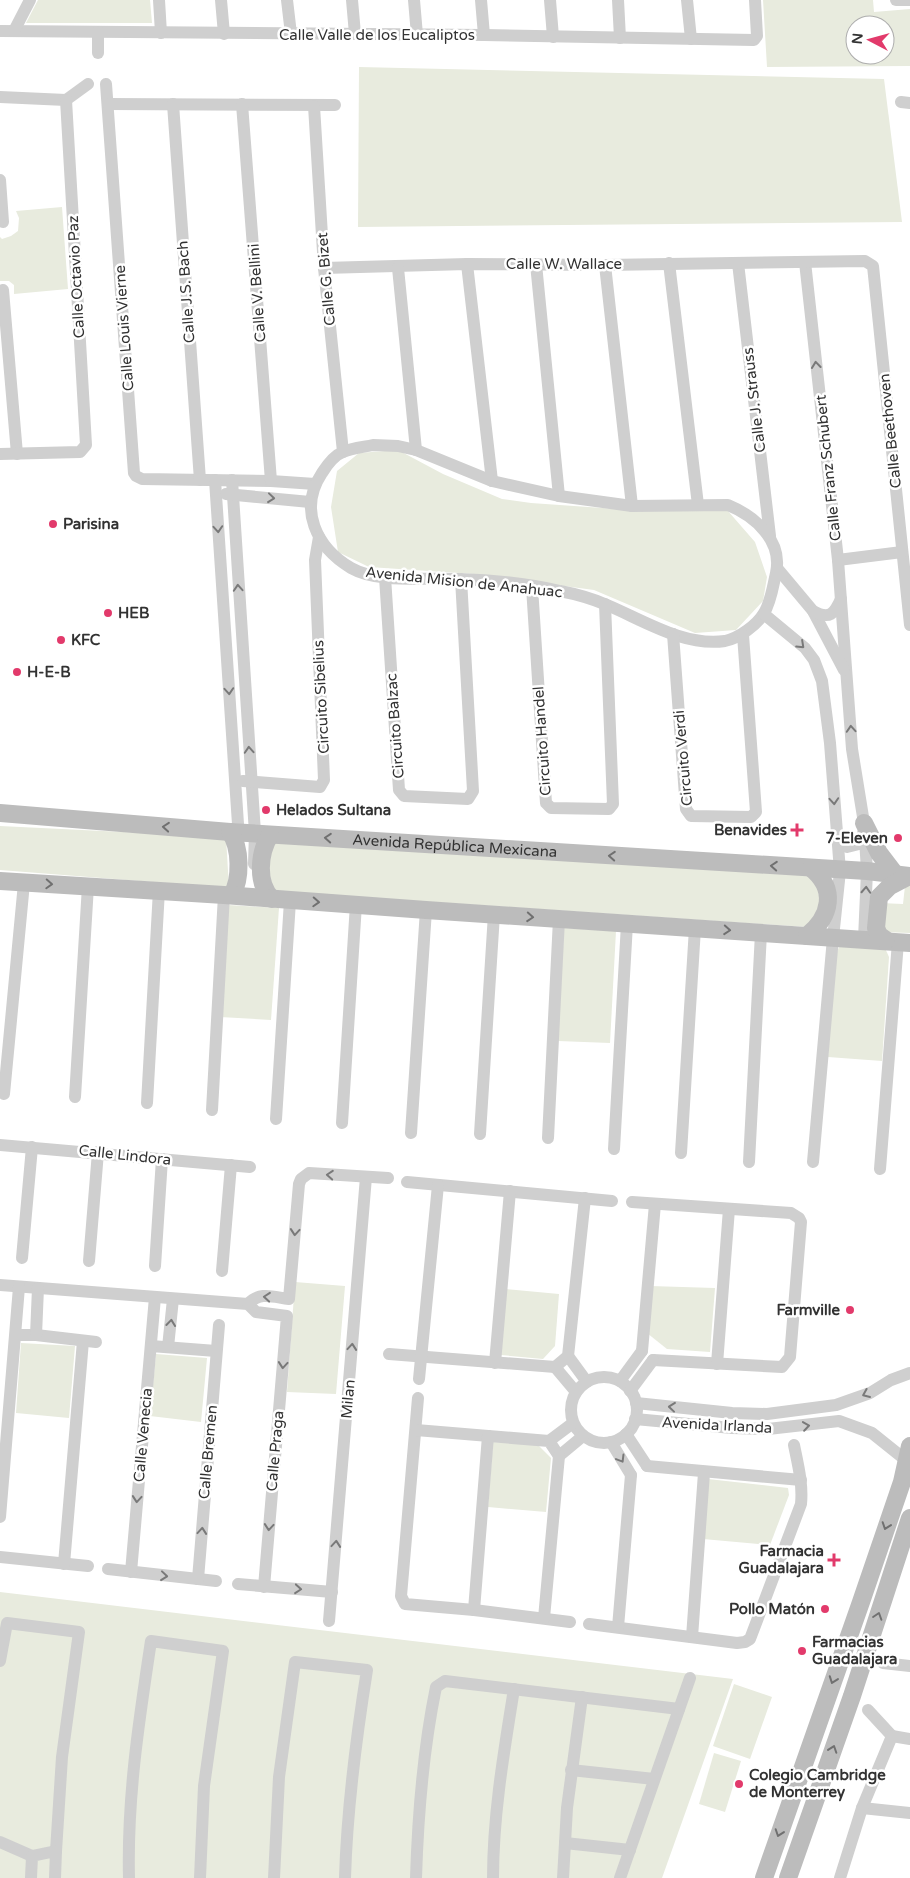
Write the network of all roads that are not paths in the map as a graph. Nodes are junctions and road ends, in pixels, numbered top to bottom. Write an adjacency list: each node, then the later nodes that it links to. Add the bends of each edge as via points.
1 (30, 0): 15 (street)
2 (159, 0): 17 (street)
3 (221, 0): 18 (street)
4 (288, 0): 19 (street)
5 (352, 0): 20 (street)
6 (414, 0): 21 (street)
7 (481, 0): 22 (street)
8 (550, 0): 23 (street)
9 (618, 0): 24 (street)
10 (688, 0): 25 (street)
11 (755, 0): 25 (street, Calle Valle de los Eucaliptos, via 757,36 754,40)
12 (896, 0): 13 (street)
13 (910, 0)
14 (0, 31): 15 (street, Calle Valle de los Eucaliptos)
15 (14, 31): 16 (street, Calle Valle de los Eucaliptos)
16 (98, 32): 17 (street, Calle Valle de los Eucaliptos); 26 (street)
17 (161, 33): 18 (street, Calle Valle de los Eucaliptos)
18 (224, 34): 19 (street, Calle Valle de los Eucaliptos)
19 (291, 34): 20 (street, Calle Valle de los Eucaliptos)
20 (354, 34): 21 (street, Calle Valle de los Eucaliptos)
21 (417, 34): 22 (street, Calle Valle de los Eucaliptos)
22 (484, 35): 23 (street, Calle Valle de los Eucaliptos)
23 (553, 37): 24 (street, Calle Valle de los Eucaliptos)
24 (620, 38): 25 (street, Calle Valle de los Eucaliptos)
25 (690, 40)
26 (98, 53)
27 (88, 84): 30 (street)
28 (106, 84): 31 (street, Calle Louis Vierne)
29 (0, 97): 30 (street)
30 (66, 100): 51 (street, Calle Octavio Paz, via 86,445 80,452)
31 (108, 104): 32 (street); 52 (street, Calle Louis Vierne, via 134,473 142,479)
32 (173, 104): 33 (street); 52 (street, Calle J.S. Bach)
33 (242, 104): 34 (street); 55 (street, Calle V. Bellini)
34 (314, 106): 35 (street); 45 (street, Calle G. Bizet)
35 (335, 106)
36 (0, 180): 37 (street)
37 (4, 222)
38 (804, 262): 39 (street, Calle W. Wallace); 44 (street, Calle W. Wallace, via 865,260); 67 (street, Calle Franz Schubert, one-way to 38)
39 (738, 263): 43 (street, Calle W. Wallace); 64 (street, Calle J. Strauss)
40 (467, 264): 41 (street, Calle W. Wallace); 46 (street, Calle W. Wallace); 56 (street)
41 (536, 264): 42 (street, Calle W. Wallace); 60 (street)
42 (605, 264): 43 (street, Calle W. Wallace); 63 (street)
43 (669, 264): 62 (street)
44 (873, 266): 66 (street, Calle Beethoven)
45 (324, 268): 46 (street, Calle W. Wallace); 49 (street, Calle G. Bizet)
46 (398, 268): 48 (street)
47 (4, 290): 51 (street)
48 (416, 450): 49 (street, via 373,445); 56 (street)
49 (343, 452): 57 (street, Avenida Mision de Anahuac, via 327,466)
50 (0, 454): 51 (street)
51 (17, 454)
52 (200, 480): 53 (street, Calle Louis Vierne)
53 (215, 480): 54 (street, Calle Louis Vierne); 58 (street)
54 (232, 480): 55 (street, Calle Louis Vierne); 59 (street)
55 (271, 481): 57 (street, Calle Louis Vierne)
56 (492, 481): 60 (street)
57 (315, 484): 61 (street, Avenida Mision de Anahuac)
58 (216, 493): 59 (street); 83 (street, one-way to 83)
59 (232, 494): 61 (street, one-way to 61); 84 (street, one-way to 59)
60 (559, 496): 63 (street)
61 (310, 502): 65 (street, Avenida Mision de Anahuac, via 313,524)
62 (698, 505): 63 (street); 64 (street, via 728,505 741,510)
63 (632, 506)
64 (770, 536): 68 (street)
65 (319, 537): 69 (street, Avenida Mision de Anahuac, via 330,552 350,567 366,575); 84 (street, Circuito Sibelius, via 314,560 324,780 320,787)
66 (902, 552): 67 (street); 78 (street, Calle Beethoven)
67 (838, 560): 74 (street, Calle Franz Schubert)
68 (777, 568): 72 (street); 73 (street)
69 (385, 577): 70 (street, Avenida Mision de Anahuac); 70 (street, Circuito Balzac, via 399,790 404,796 468,799 473,791)
70 (461, 579): 71 (street, Avenida Mision de Anahuac)
71 (532, 586): 75 (street, Avenida Mision de Anahuac); 75 (street, Circuito Handel, via 546,803 551,808 609,809 613,804)
72 (795, 588): 73 (street); 76 (street)
73 (770, 595): 77 (street)
74 (841, 599): 76 (street, via 830,615); 82 (street, Calle Franz Schubert)
75 (605, 604): 80 (street, Avenida Mision de Anahuac)
76 (813, 611): 82 (street)
77 (764, 614): 81 (street); 87 (street, one-way to 87, via 805,648 814,660 822,681)
78 (910, 619): 79 (street, Calle Beethoven)
79 (910, 625)
80 (673, 634): 81 (street, Avenida Mision de Anahuac, via 706,642 726,641); 81 (street, Circuito Verdi, via 686,809 691,816 752,817 756,812)
81 (743, 635)
82 (847, 674): 86 (street, one-way to 82, via 852,748)
83 (235, 780): 84 (street, Circuito Sibelius); 88 (street)
84 (251, 781): 88 (street)
85 (4, 817): 88 (main road, Avenida República Mexicana, one-way to 85)
86 (864, 823): 87 (street, via 863,839 854,846 842,844); 91 (street); 92 (main road, via 879,853)
87 (836, 826): 90 (street)
88 (249, 833): 89 (main road, Avenida República Mexicana, one-way to 88); 96 (main road, via 236,843 235,889); 96 (main road, via 264,845 261,867 264,890)
89 (811, 868): 90 (main road, Avenida República Mexicana); 105 (main road, via 825,882 827,903 822,922)
90 (840, 871): 91 (main road, Avenida República Mexicana); 106 (street)
91 (867, 871): 92 (main road, Avenida República Mexicana); 107 (street, one-way to 91)
92 (904, 876): 108 (main road, via 880,897 876,928 879,935)
93 (8, 880): 94 (main road, one-way to 94); 109 (street)
94 (88, 886): 95 (main road); 110 (street)
95 (158, 890): 96 (main road); 111 (street)
96 (245, 896): 97 (main road); 112 (street)
97 (290, 901): 98 (main road, one-way to 98); 113 (street)
98 (356, 904): 99 (main road); 114 (street)
99 (426, 910): 100 (main road); 115 (street)
100 (494, 914): 101 (main road, one-way to 101); 116 (street)
101 (559, 919): 102 (main road); 117 (street)
102 (627, 924): 103 (main road); 120 (street)
103 (695, 928): 104 (main road, one-way to 104); 122 (street)
104 (761, 933): 105 (main road); 124 (street)
105 (807, 936): 106 (main road)
106 (833, 938): 107 (main road); 125 (street)
107 (864, 939): 108 (main road)
108 (898, 942): 128 (street)
109 (4, 1094)
110 (75, 1097)
111 (147, 1104)
112 (212, 1110)
113 (276, 1119)
114 (342, 1123)
115 (411, 1133)
116 (480, 1134)
117 (548, 1138)
118 (0, 1145): 119 (street, Calle Lindora)
119 (32, 1147): 121 (street, Calle Lindora); 139 (street)
120 (614, 1149)
121 (98, 1152): 123 (street, Calle Lindora); 140 (street)
122 (681, 1153)
123 (162, 1159): 126 (street, Calle Lindora); 141 (street)
124 (749, 1162)
125 (813, 1162)
126 (231, 1165): 127 (street, Calle Lindora); 142 (street)
127 (250, 1167)
128 (880, 1169)
129 (366, 1177): 130 (street); 148 (street, one-way to 148, via 309,1173 301,1179 289,1299 259,1296); 202 (street, Milan, one-way to 129)
130 (388, 1178)
131 (407, 1182): 132 (street)
132 (438, 1185): 133 (street); 160 (street)
133 (510, 1192): 134 (street); 162 (street)
134 (585, 1198): 135 (street); 159 (street)
135 (612, 1200)
136 (632, 1202): 137 (street)
137 (655, 1204): 138 (street); 157 (street)
138 (729, 1209): 163 (street); 163 (street, via 791,1213 801,1222 790,1357 782,1367)
139 (22, 1258)
140 (89, 1261)
141 (155, 1266)
142 (222, 1271)
143 (0, 1285): 144 (street)
144 (19, 1287): 145 (street); 150 (street)
145 (38, 1288): 146 (street); 151 (street)
146 (155, 1297): 147 (street); 154 (street, Calle Venecia)
147 (173, 1298): 148 (street); 155 (street, one-way to 147)
148 (248, 1304): 201 (street, Calle Praga, one-way to 201, via 256,1312 287,1316)
149 (219, 1325): 156 (street, Calle Bremen)
150 (16, 1335): 151 (street); 191 (street)
151 (36, 1335): 152 (street)
152 (83, 1341): 153 (street); 194 (street)
153 (96, 1342)
154 (151, 1346): 155 (street); 197 (street, Calle Venecia, one-way to 197)
155 (168, 1347): 156 (street)
156 (216, 1351): 198 (street, Calle Bremen, one-way to 156)
157 (642, 1351): 161 (street); 167 (street)
158 (389, 1354): 160 (street)
159 (568, 1356): 164 (street); 168 (street)
160 (421, 1357): 162 (street); 166 (street)
161 (653, 1360): 163 (street); 169 (street)
162 (495, 1363): 164 (street)
163 (717, 1364)
164 (555, 1367): 170 (street)
165 (910, 1373): 173 (street, Avenida Irlanda, one-way to 173)
166 (419, 1379)
167 (620, 1381): 168 (street, via 609,1377); 169 (street)
168 (587, 1382): 170 (street)
169 (630, 1391): 172 (street)
170 (576, 1392): 176 (street, via 571,1412)
171 (418, 1398): 177 (street)
172 (636, 1403): 173 (street, Avenida Irlanda, one-way to 172, via 768,1414); 174 (street)
173 (836, 1405): 175 (street)
174 (636, 1419): 175 (street, Avenida Irlanda, one-way to 175, via 768,1429); 178 (street)
175 (839, 1421): 184 (street, Avenida Irlanda, via 872,1433)
176 (574, 1423): 180 (street); 181 (street)
177 (416, 1430): 179 (street); 203 (street, via 401,1596 405,1604)
178 (626, 1434): 182 (street); 186 (street)
179 (488, 1436): 181 (street); 203 (street)
180 (583, 1436): 182 (street, via 601,1443); 185 (street)
181 (549, 1441): 185 (street)
182 (611, 1442): 188 (street, one-way to 188)
183 (794, 1445): 189 (street)
184 (908, 1453): 190 (main road)
185 (560, 1456): 204 (street)
186 (647, 1466): 187 (street); 188 (street)
187 (704, 1473): 189 (street); 209 (street)
188 (631, 1475): 208 (street)
189 (801, 1480): 209 (street, via 801,1504 753,1634 745,1642 737,1644)
190 (902, 1482): 192 (main road, via 903,1512); 239 (main road, one-way to 239)
191 (0, 1517)
192 (910, 1520): 240 (main road, one-way to 192)
193 (0, 1557): 194 (street)
194 (64, 1564): 195 (street)
195 (88, 1566)
196 (108, 1569): 197 (street)
197 (131, 1572): 198 (street, one-way to 198)
198 (198, 1580): 199 (street)
199 (216, 1581)
200 (238, 1584): 201 (street)
201 (264, 1586): 202 (street, one-way to 202)
202 (332, 1592): 205 (street, Milan)
203 (474, 1610): 204 (street)
204 (544, 1618): 206 (street)
205 (329, 1621)
206 (570, 1622)
207 (589, 1624): 208 (street)
208 (618, 1627): 209 (street)
209 (692, 1637)
210 (0, 1661): 227 (street, via 7,1623 79,1632 62,1757)
211 (883, 1663): 212 (street)
212 (910, 1666)
213 (690, 1678): 216 (street)
214 (514, 1689): 215 (street); 235 (street, via 445,1681 436,1686 418,1817); 236 (street, via 502,1762)
215 (582, 1698): 216 (street); 220 (street)
216 (679, 1709): 221 (street)
217 (868, 1710): 218 (street)
218 (892, 1736): 219 (street); 222 (street)
219 (910, 1739)
220 (571, 1770): 221 (street); 225 (street)
221 (654, 1779): 226 (street)
222 (862, 1808): 223 (street); 241 (street)
223 (910, 1813)
224 (0, 1842): 228 (street)
225 (565, 1843): 226 (street); 237 (street)
226 (630, 1850): 238 (street)
227 (56, 1851): 228 (street); 230 (street)
228 (32, 1856): 229 (street)
229 (31, 1878)
230 (55, 1878)
231 (129, 1878): 232 (street, via 128,1834 135,1745 151,1641 223,1651 204,1786)
232 (200, 1878)
233 (274, 1878): 234 (street, via 279,1777 295,1662 367,1670 358,1722)
234 (344, 1878)
235 (416, 1878)
236 (494, 1878)
237 (563, 1878)
238 (620, 1878)
239 (764, 1878)
240 (788, 1878)
241 (840, 1878)

